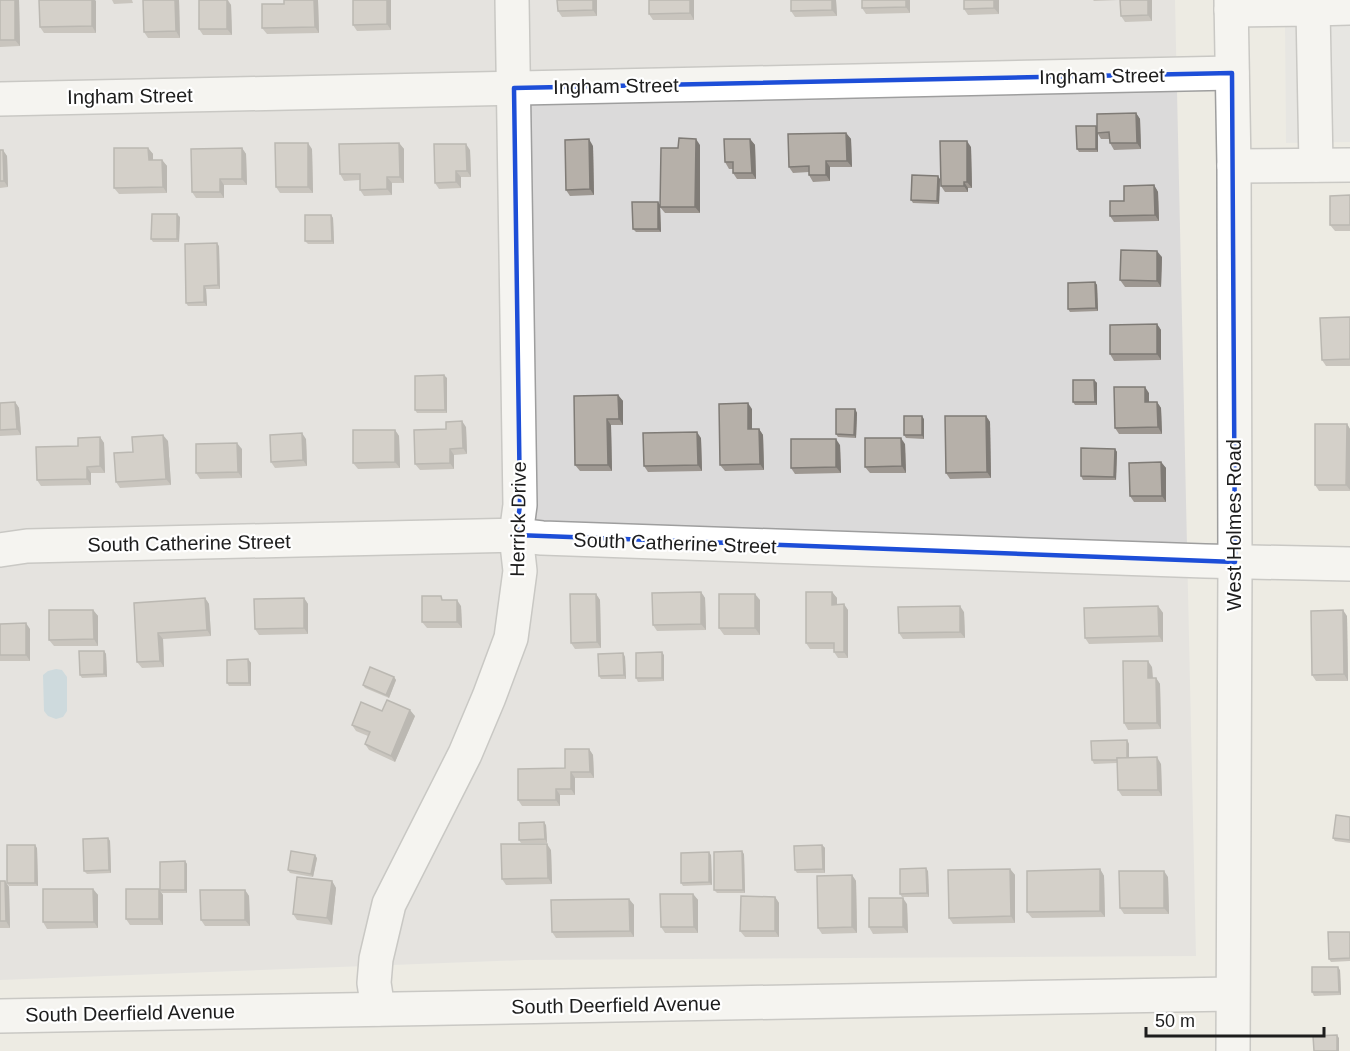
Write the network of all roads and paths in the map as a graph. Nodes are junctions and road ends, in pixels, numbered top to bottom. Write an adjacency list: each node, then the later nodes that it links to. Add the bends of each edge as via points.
1 (512, 0): 6 (street, Herrick Drive)
2 (1231, 5): 4 (street); 5 (street, West Holmes Road)
3 (1350, 8): 4 (street)
4 (1313, 9): 8 (street)
5 (1232, 73): 6 (street, Ingham Street); 10 (street, West Holmes Road)
6 (514, 88): 7 (street, Ingham Street); 11 (street, Herrick Drive, via 520,505)
7 (0, 99)
8 (1316, 165): 9 (street); 10 (street)
9 (1350, 165)
10 (1234, 166): 13 (street, West Holmes Road)
11 (516, 535): 12 (street, South Catherine Street, via 27,546); 13 (street, South Catherine Street); 16 (street, Herrick Drive, via 520,571 512,638 465,754 389,904 376,959)
12 (0, 550)
13 (1235, 562): 14 (street, South Catherine Street); 15 (street, West Holmes Road)
14 (1350, 564)
15 (1232, 994): 16 (street, South Deerfield Avenue); 18 (street, West Holmes Road)
16 (378, 1009): 17 (street, South Deerfield Avenue)
17 (0, 1016)
18 (1233, 1051)

